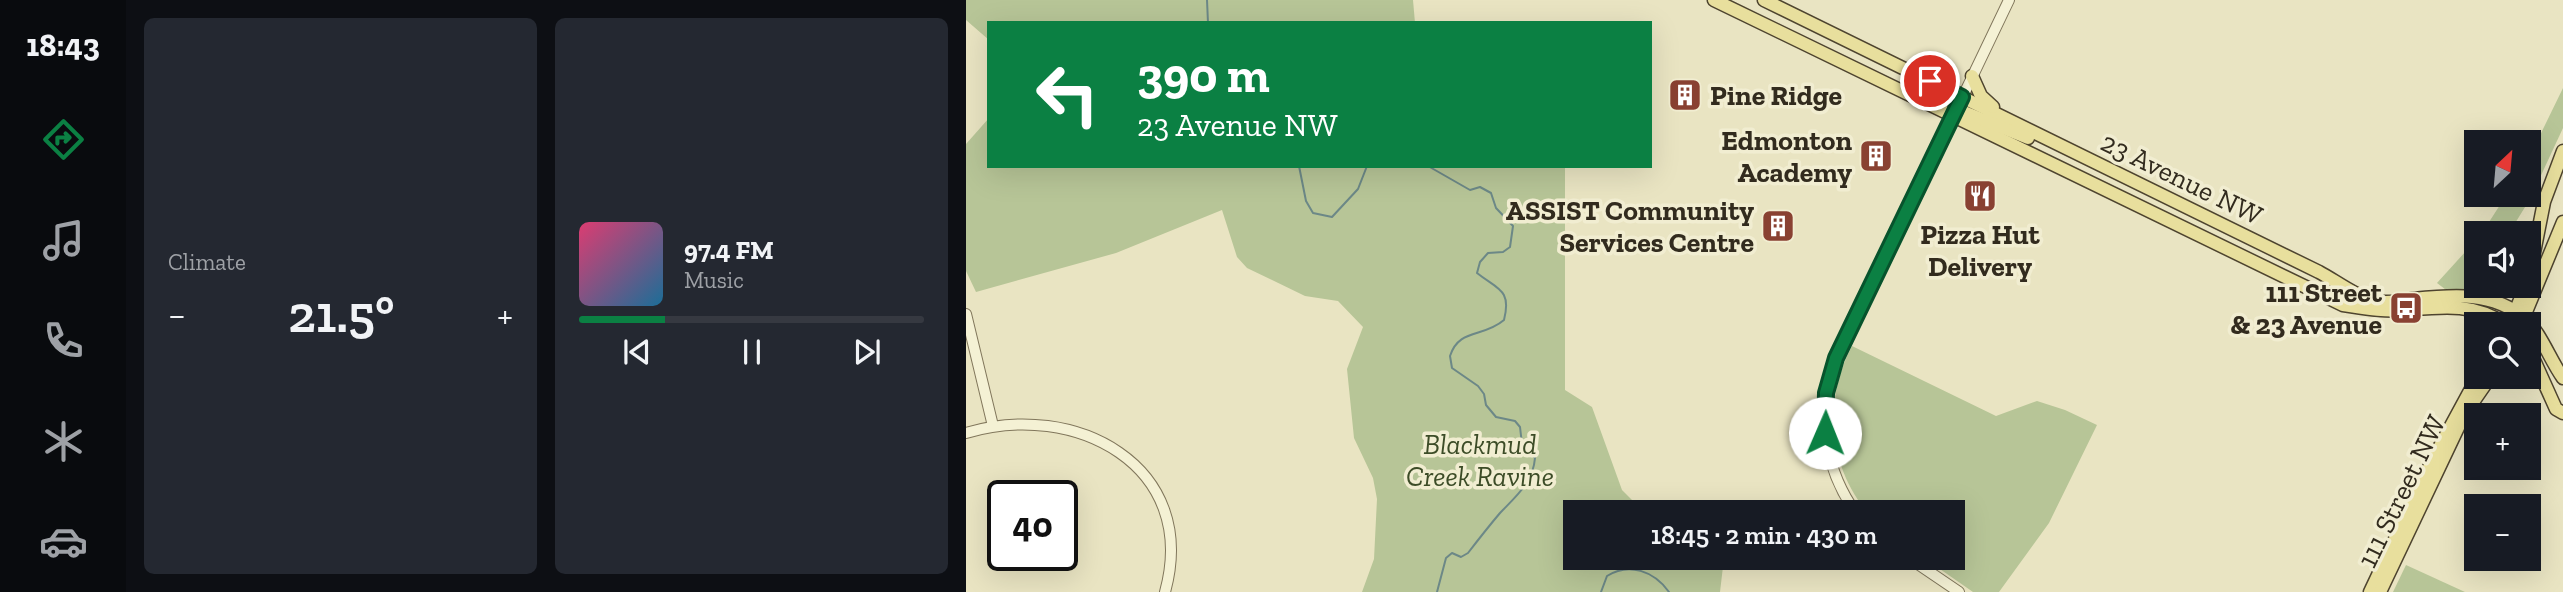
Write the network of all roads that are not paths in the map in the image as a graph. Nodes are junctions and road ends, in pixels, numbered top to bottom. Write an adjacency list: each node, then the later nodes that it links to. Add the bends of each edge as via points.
1 (1714, 0): 4 (main road, 23 Avenue NW)
2 (1764, 0): 6 (main road, 23 Avenue NW)
3 (2009, 0): 5 (street)
4 (1833, 58): 6 (main road, via 1862,63 1938,97 1957,101); 7 (main road, 23 Avenue NW)
5 (1972, 76): 6 (street); 8 (main road, via 1984,100)
6 (1962, 97): 7 (street); 8 (main road, 23 Avenue NW)
7 (1954, 114): 10 (main road, via 1967,112); 13 (main road, 23 Avenue NW, via 2343,304 2403,310 2460,307); 25 (street, via 1828,383 1824,415 1828,451)
8 (2009, 120): 10 (main road, 23 Avenue NW)
9 (2563, 151): 11 (main road)
10 (2075, 153): 14 (main road, 23 Avenue NW, via 2376,301 2486,298)
11 (2541, 222)
12 (2563, 222): 15 (main road)
13 (2482, 312)
14 (2506, 312)
15 (2522, 312)
16 (966, 314): 23 (street)
17 (2541, 350): 19 (main road)
18 (2542, 378): 22 (main road, via 2556,409)
19 (2563, 378)
20 (2480, 389): 29 (main road, 111 Street NW, via 2433,459)
21 (2480, 389): 30 (main road, 111 Street NW)
22 (2563, 412)
23 (993, 426): 24 (street); 27 (street, via 1022,424 1078,431 1106,443 1134,464 1153,489 1168,524 1171,551)
24 (966, 433)
25 (1848, 500)
26 (1927, 570): 28 (street)
27 (1165, 592)
28 (1959, 592)
29 (2370, 592)
30 (2380, 592)

